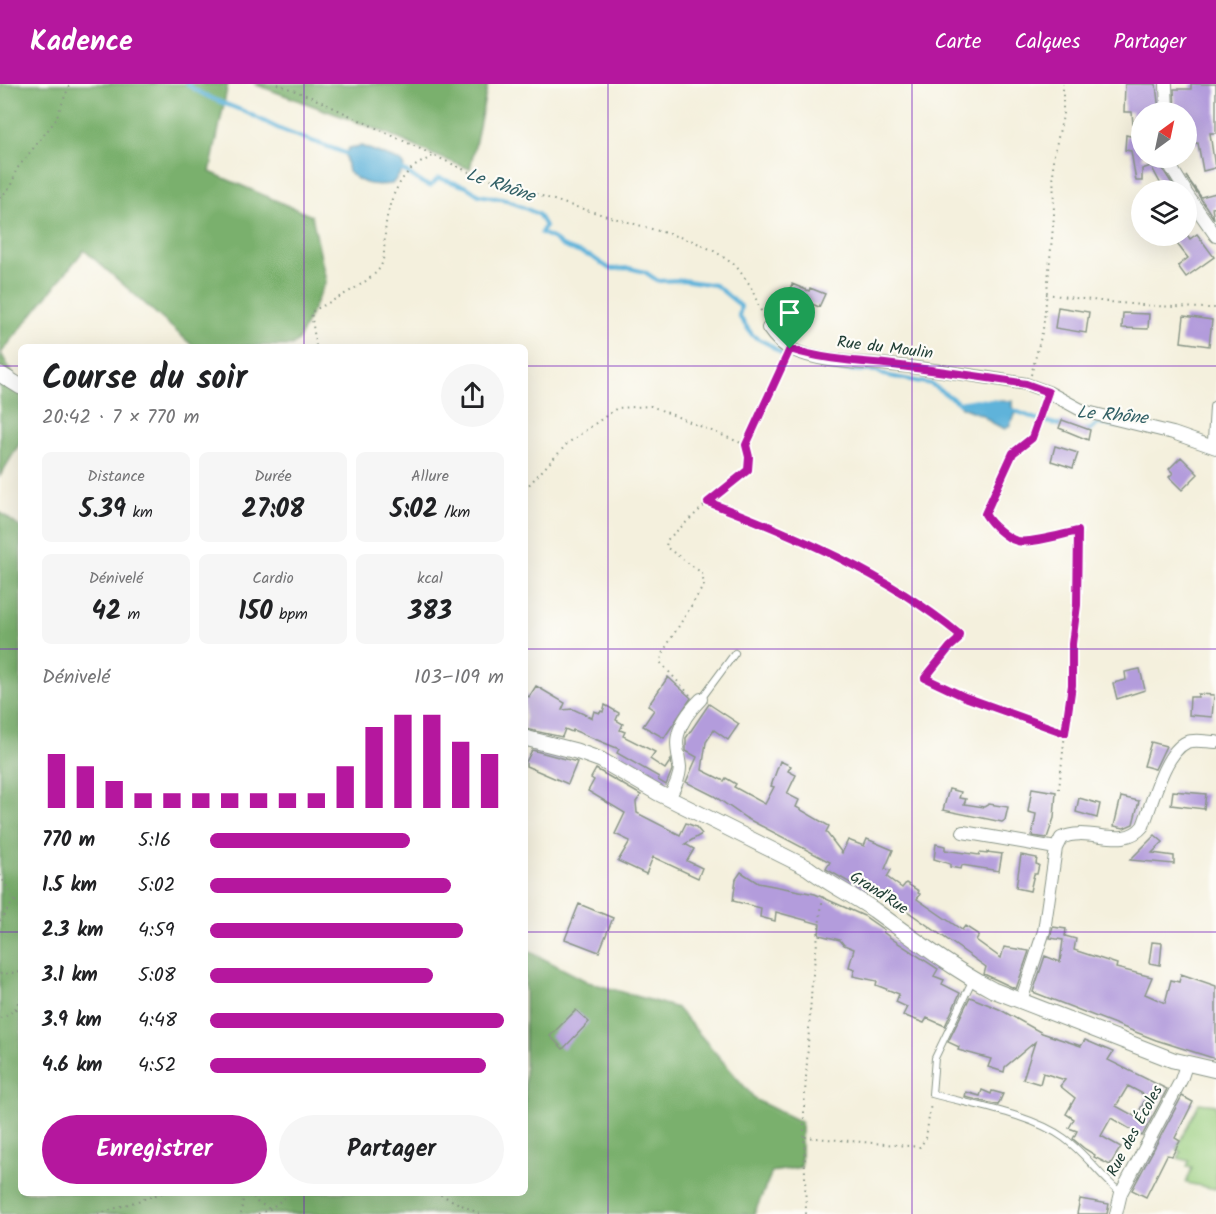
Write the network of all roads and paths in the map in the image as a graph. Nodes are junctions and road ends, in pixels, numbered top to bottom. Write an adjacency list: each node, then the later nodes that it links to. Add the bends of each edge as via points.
1 (70, 84): 7 (path, via 55,121 16,170 12,185)
2 (277, 84): 6 (path)
3 (1063, 84): 10 (path, via 1063,116 1053,159 1054,216)
4 (1167, 84): 5 (street)
5 (1167, 102)
6 (434, 155): 12 (path, via 469,172 693,241 716,252 736,266 750,285); 13 (path, via 411,169 396,189 377,272 310,312)
7 (0, 198)
8 (1197, 208): 9 (street)
9 (1216, 236)
10 (1045, 294): 11 (path, via 1106,303); 16 (path, via 1042,329)
11 (1216, 308)
12 (768, 328): 14 (street, Rue du Moulin)
13 (316, 344)
14 (790, 349): 16 (street, Rue du Moulin, via 851,362); 20 (path)
15 (0, 374): 17 (street)
16 (1026, 384): 18 (street, Rue du Moulin)
17 (18, 385)
18 (1048, 392): 21 (street, Rue du Moulin, via 1083,411); 26 (path, via 1032,438 1013,453 985,514 990,523 1016,541 1078,531 1072,685)
19 (1216, 407): 21 (street)
20 (746, 445): 22 (path, via 651,406 617,408 568,443); 23 (path, via 748,470)
21 (1214, 447)
22 (528, 486)
23 (708, 502): 25 (path, via 667,540 666,547 702,573 704,585 660,662); 26 (path, via 833,554 920,604 959,634 925,678 965,697)
24 (735, 653): 25 (lane)
25 (699, 700): 30 (street, via 678,734 680,775)
26 (1065, 733): 29 (path)
27 (528, 739): 30 (street, Grand'Rue, via 601,760)
28 (1216, 741): 32 (street, via 1188,742 1168,760 1136,835 1125,838 1070,834 1061,838)
29 (1059, 789)
30 (669, 798): 34 (street, Grand'Rue, via 808,868)
31 (963, 832): 32 (street)
32 (1056, 848): 41 (street, via 1044,931)
33 (0, 875): 35 (path)
34 (826, 881): 40 (street, Grand'Rue); 49 (path, via 812,982)
35 (15, 899): 36 (path); 37 (path)
36 (18, 905)
37 (0, 921)
38 (18, 972): 39 (path)
39 (0, 974)
40 (973, 979): 41 (street, Grand'Rue); 48 (lane, via 935,1058)
41 (1021, 1001): 46 (street, Grand'Rue)
42 (18, 1002): 44 (path)
43 (18, 1008): 44 (path)
44 (15, 1009): 45 (path)
45 (0, 1018)
46 (1180, 1063): 47 (street, Grand'Rue); 50 (street, Rue des Écoles, via 1181,1080)
47 (1210, 1069)
48 (932, 1094): 49 (path, via 926,1138 920,1147); 50 (lane, via 1047,1128 1089,1159)
49 (804, 1137): 61 (path)
50 (1121, 1193): 62 (street, Rue des Écoles)
51 (153, 1196): 57 (path)
52 (243, 1196): 58 (path)
53 (253, 1196): 56 (path)
54 (287, 1196): 56 (path)
55 (443, 1196): 60 (path)
56 (270, 1209): 59 (path)
57 (98, 1214)
58 (241, 1214)
59 (258, 1214)
60 (480, 1214)
61 (806, 1214)
62 (1116, 1214)

